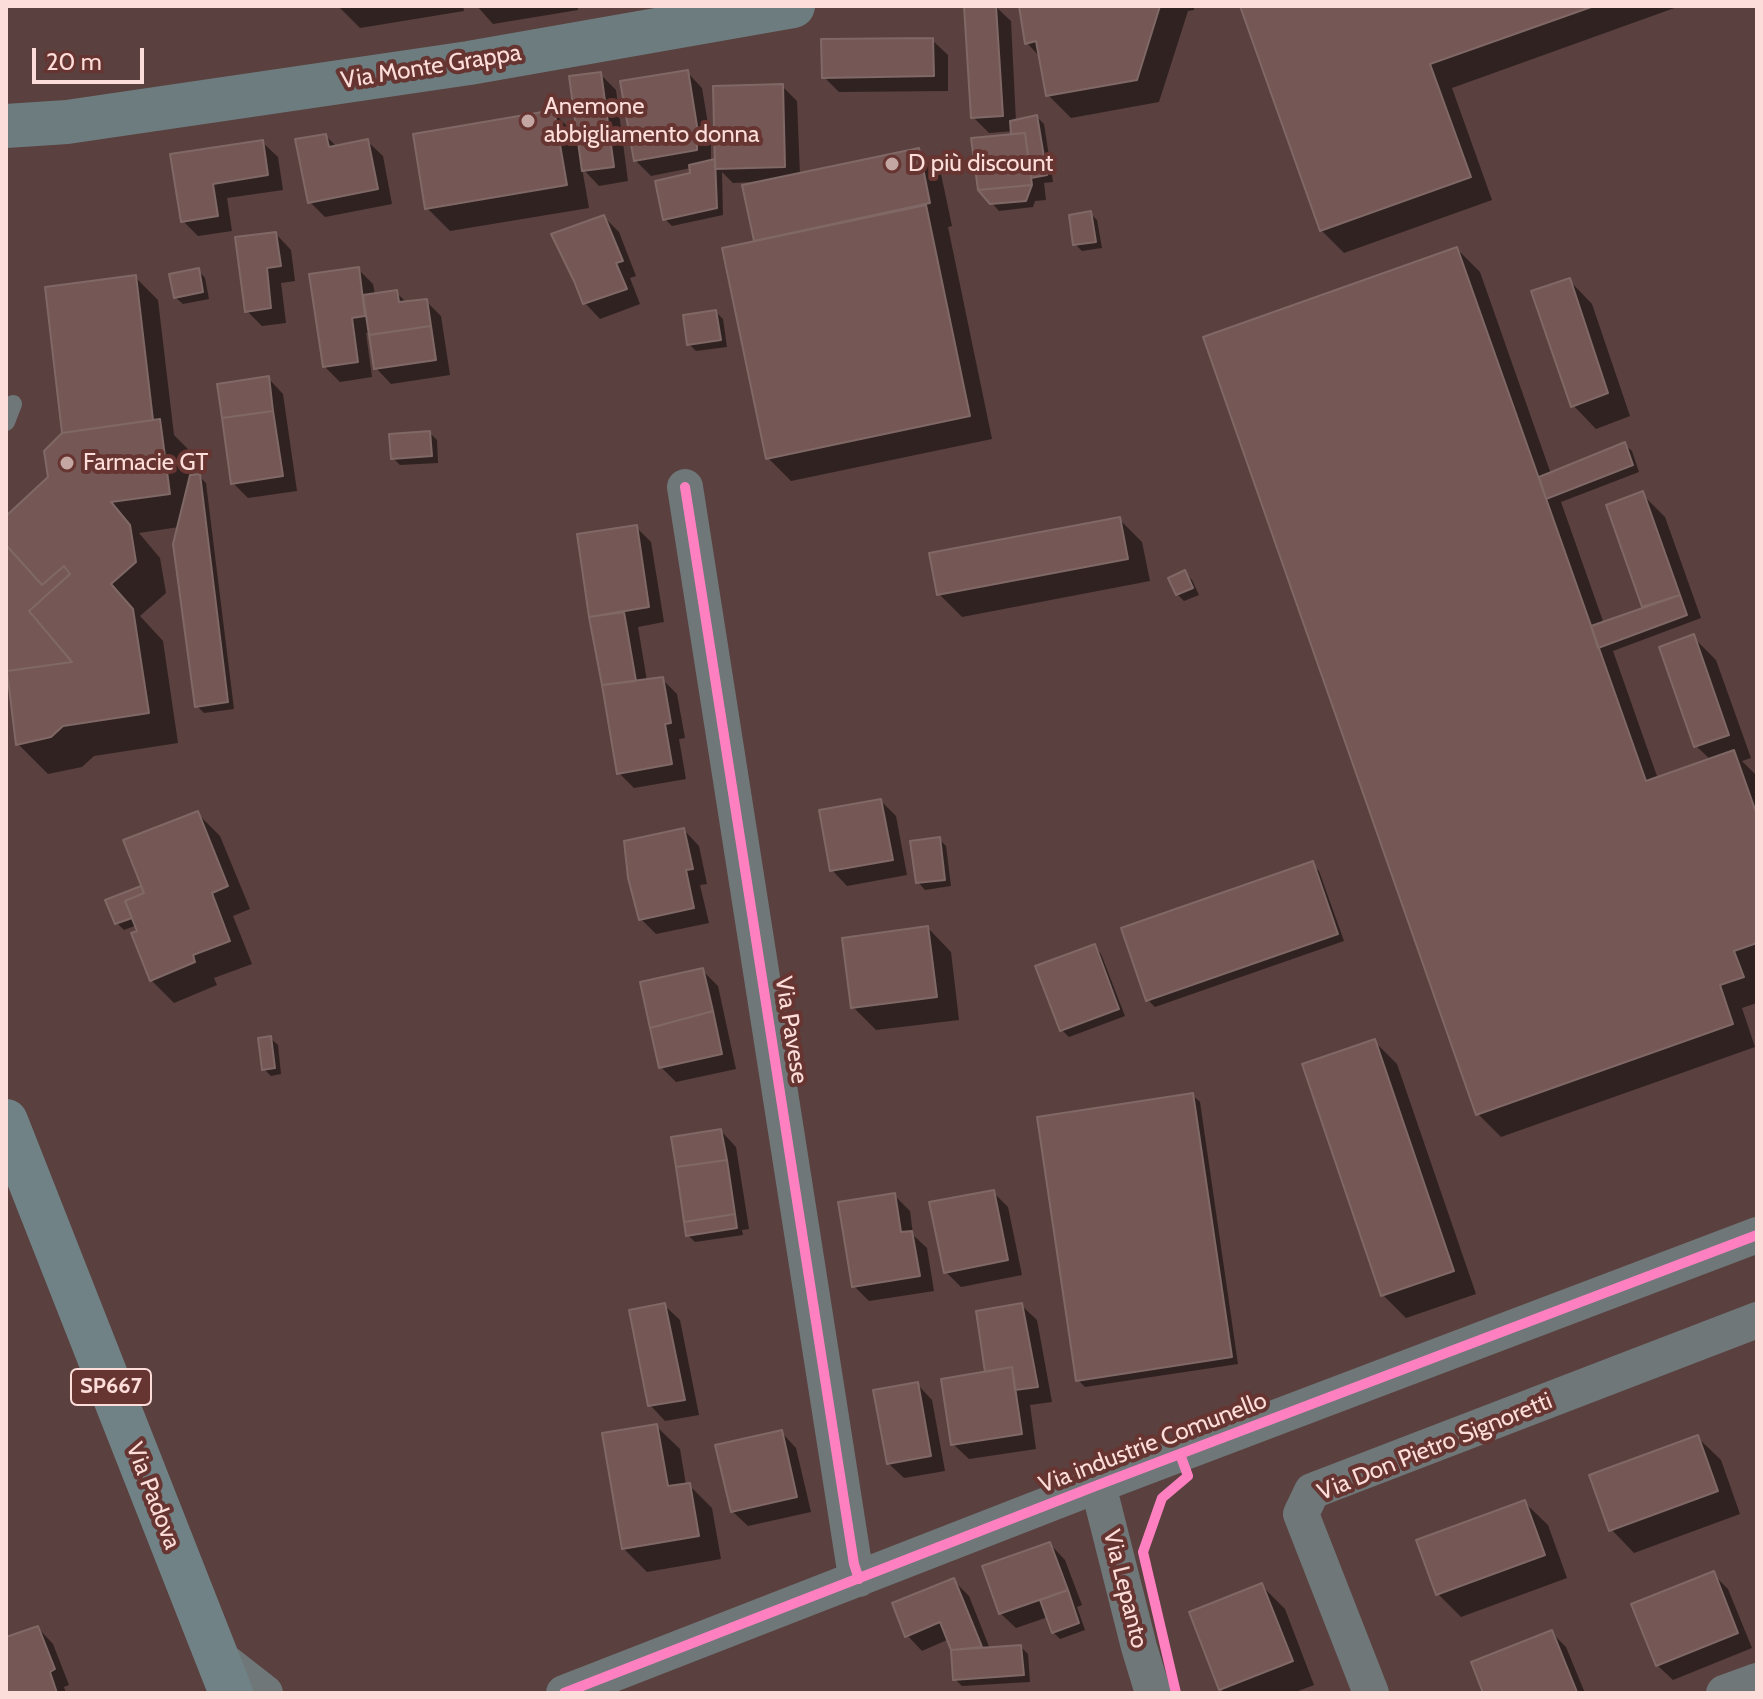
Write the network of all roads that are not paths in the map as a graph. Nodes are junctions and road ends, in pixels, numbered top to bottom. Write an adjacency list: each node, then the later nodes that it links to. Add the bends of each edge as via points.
1 (784, 7): 2 (main road, Via Monte Grappa, via 469,63)
2 (67, 122): 3 (main road, Via Monte Grappa); 4 (main road, Via Monte Grappa)
3 (6, 126)
4 (6, 147)
5 (13, 404): 6 (lane)
6 (6, 422)
7 (685, 487): 12 (street, Via Pavese)
8 (6, 1121): 13 (main road, Via Padova / SP667)
9 (1757, 1235): 11 (street, Via industrie Comunello)
10 (1757, 1320): 18 (street, Via Don Pietro Signoretti, via 1312,1491 1301,1514)
11 (1098, 1485): 12 (street, Via industrie Comunello); 17 (street, Via Lepanto)
12 (859, 1579): 16 (street, Via industrie Comunello)
13 (223, 1673): 15 (street)
14 (1757, 1681): 19 (street)
15 (265, 1693)
16 (564, 1693)
17 (1153, 1693)
18 (1371, 1693)
19 (1724, 1693)

